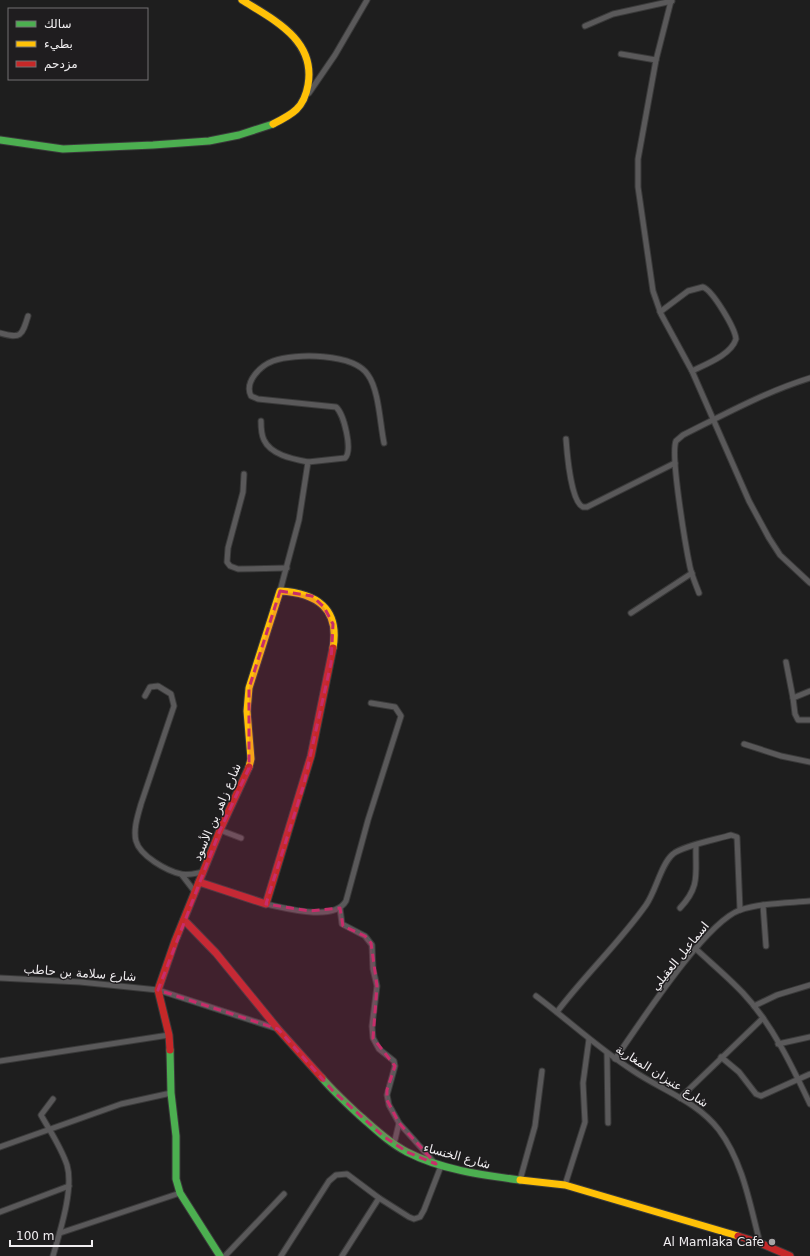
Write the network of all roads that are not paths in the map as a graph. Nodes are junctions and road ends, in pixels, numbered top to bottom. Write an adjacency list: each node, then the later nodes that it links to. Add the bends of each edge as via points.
1 (242, 0): 7 (street, via 290,32 300,44 307,58)
2 (367, 0): 7 (street)
3 (673, 1): 4 (street, via 613,14); 6 (street)
4 (585, 26)
5 (621, 54): 6 (street)
6 (656, 60): 9 (street, via 637,174 653,291)
7 (309, 93): 8 (street, via 299,108 274,124 246,134 210,142 62,149)
8 (0, 140)
9 (660, 312): 12 (street); 12 (street, via 688,291 703,287 711,293 734,330 736,339 731,348)
10 (28, 316): 11 (street, via 20,335 15,337)
11 (0, 333)
12 (692, 371): 15 (street)
13 (810, 378): 15 (street, via 771,391)
14 (261, 420): 18 (street, via 264,440 271,449 291,459)
15 (713, 420): 19 (street, via 676,441); 23 (street, via 771,543)
16 (566, 439): 19 (street, via 574,491 578,504 583,507)
17 (384, 443): 18 (street, via 373,386 369,375 357,365 342,359 312,357 273,361 260,370 249,383 251,396 258,399 334,407 342,415 349,445 347,456 342,459)
18 (308, 462): 21 (street, via 299,520)
19 (675, 464): 22 (street)
20 (244, 474): 21 (street, via 242,498 226,555 228,564 238,569)
21 (287, 568): 24 (street)
22 (692, 573): 25 (street); 26 (street)
23 (810, 583)
24 (280, 591): 35 (street, شارع زاهر بن الأسود, via 249,688 247,711 250,764); 43 (street, via 312,596 324,607 333,624 333,642 317,733 304,784)
25 (699, 594)
26 (631, 613)
27 (786, 662): 30 (street)
28 (810, 691): 30 (street)
29 (144, 696): 39 (street, via 150,687 158,686 171,694 174,706 136,820 136,840 145,855)
30 (793, 698): 32 (street, via 798,720)
31 (371, 703): 45 (street, via 395,707 401,716 346,901)
32 (810, 720)
33 (744, 744): 34 (street)
34 (810, 762)
35 (220, 830): 36 (street); 38 (street, شارع زاهر بن الأسود)
36 (241, 838)
37 (696, 846): 46 (street, via 695,887); 47 (street, via 731,835 737,837); 56 (street, via 672,855 644,908 616,945)
38 (203, 872): 39 (street); 40 (street, شارع زاهر بن الأسود)
39 (182, 875): 41 (street)
40 (199, 882): 41 (street, شارع زاهر بن الأسود); 43 (street)
41 (195, 892): 48 (street, شارع زاهر بن الأسود)
42 (810, 901): 44 (street, اسماعيل العقيلي)
43 (266, 904): 45 (street, via 310,911 332,912)
44 (763, 906): 47 (street, اسماعيل العقيلي); 49 (street)
45 (340, 908): 74 (street, via 343,926 365,936 372,945 377,986 373,1038 379,1048 394,1061 395,1070 387,1095 389,1105)
46 (680, 908)
47 (740, 910): 50 (street, اسماعيل العقيلي, via 717,926)
48 (184, 920): 53 (street, شارع زاهر بن الأسود); 58 (street, شارع الخنساء, via 220,958)
49 (766, 946)
50 (696, 949): 55 (street, via 744,993); 65 (street, اسماعيل العقيلي)
51 (0, 978): 53 (street, شارع سلامة بن حاطب, via 80,982)
52 (810, 985): 55 (street, via 777,994)
53 (158, 990): 58 (street, شارع سلامة بن حاطب); 59 (street, شارع زاهر بن الأسود)
54 (536, 996): 56 (street, شارع عنيزان المغاربة)
55 (754, 1006): 57 (street)
56 (557, 1012): 61 (street, شارع عنيزان المغاربة)
57 (763, 1018): 62 (street); 64 (street)
58 (278, 1029): 77 (street, شارع الخنساء, via 333,1091)
59 (169, 1035): 66 (street); 70 (street, شارع زاهر بن الأسود)
60 (810, 1037): 62 (street)
61 (589, 1039): 63 (street, شارع عنيزان المغاربة); 81 (street, via 583,1083 585,1122)
62 (778, 1044): 69 (street)
63 (607, 1053): 65 (street, شارع عنيزان المغاربة); 75 (street)
64 (721, 1058): 69 (street, via 739,1072 759,1095 764,1096); 71 (street)
65 (615, 1059): 71 (street, شارع عنيزان المغاربة)
66 (0, 1061)
67 (542, 1071): 80 (street, via 534,1126)
68 (810, 1074): 69 (street)
69 (798, 1079): 73 (street)
70 (171, 1093): 76 (street, via 121,1104); 83 (street, شارع زاهر بن الأسود, via 176,1136 176,1179)
71 (680, 1098): 88 (street, شارع عنيزان المغاربة, via 708,1118 728,1144 741,1173)
72 (53, 1099): 76 (street, via 42,1113)
73 (810, 1104)
74 (399, 1123): 77 (street); 79 (street)
75 (608, 1123)
76 (50, 1130): 78 (street); 82 (street, via 66,1162)
77 (394, 1144): 79 (street, شارع الخنساء, via 414,1156)
78 (0, 1147)
79 (439, 1165): 80 (street, شارع الخنساء, via 487,1176); 85 (street, via 420,1217 409,1217)
80 (520, 1180): 81 (street, شارع الخنساء)
81 (565, 1185): 88 (street, شارع الخنساء)
82 (69, 1186): 86 (street); 87 (street)
83 (180, 1193): 87 (street); 90 (street, شارع زاهر بن الأسود)
84 (284, 1194): 91 (street)
85 (379, 1198): 92 (street, via 347,1174 336,1175 329,1181); 93 (street)
86 (0, 1212)
87 (60, 1233): 89 (street)
88 (760, 1243): 94 (street, شارع الخنساء)
89 (53, 1256)
90 (220, 1256)
91 (225, 1256)
92 (281, 1256)
93 (342, 1256)
94 (790, 1256)

